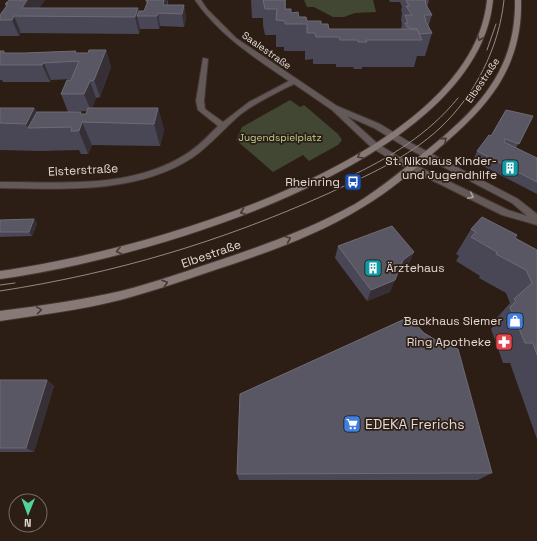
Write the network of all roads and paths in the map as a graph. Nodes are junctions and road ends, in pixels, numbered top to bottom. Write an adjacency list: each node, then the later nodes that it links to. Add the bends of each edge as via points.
1 (198, 0): 5 (street, Saalestraße, via 234,39)
2 (490, 0): 8 (street, Elbestraße, one-way to 8, via 480,39 460,73 434,103)
3 (518, 0): 10 (street, Elbestraße, one-way to 3, via 472,114 501,74 515,42 519,15)
4 (205, 59): 7 (street, via 200,101 202,110)
5 (294, 81): 6 (street, Saalestraße); 7 (street, Elsterstraße, via 257,100)
6 (334, 108): 8 (street, Saalestraße, via 377,126); 9 (street, Saalestraße)
7 (224, 127): 12 (street, Elsterstraße, via 183,160 132,179 88,184)
8 (393, 136): 9 (street, Elbestraße); 10 (street)
9 (375, 146): 11 (street); 15 (street, Elbestraße, one-way to 15, via 301,187 210,224 114,253)
10 (428, 154): 11 (street, Elbestraße); 13 (street, via 515,201)
11 (412, 167): 14 (street, one-way to 14, via 505,213); 16 (street, Elbestraße, one-way to 11, via 121,295 269,248 327,223 350,210 374,196)
12 (0, 185)
13 (537, 218)
14 (537, 222)
15 (0, 275)
16 (0, 316)

